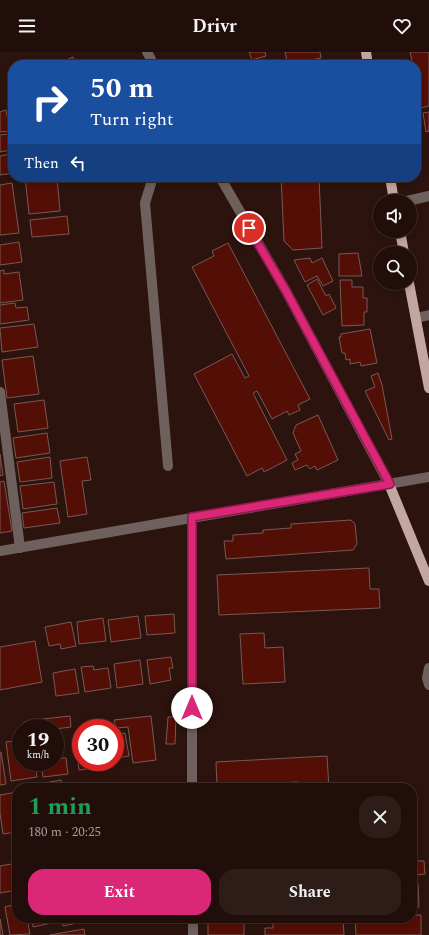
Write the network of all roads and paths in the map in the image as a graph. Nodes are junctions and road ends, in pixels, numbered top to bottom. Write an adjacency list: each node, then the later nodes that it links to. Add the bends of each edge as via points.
1 (151, 182): 12 (street, via 145,203)
2 (223, 182): 14 (street, via 286,291)
3 (391, 182): 4 (main road)
4 (393, 194)
5 (429, 196): 6 (street)
6 (417, 199)
7 (410, 290): 9 (main road)
8 (429, 315): 9 (street)
9 (416, 318): 10 (main road)
10 (429, 388)
11 (0, 392): 16 (street)
12 (168, 466)
13 (429, 477): 14 (street)
14 (390, 484): 15 (street); 18 (main road)
15 (192, 517): 16 (street); 21 (street)
16 (20, 548): 17 (street)
17 (0, 551)
18 (429, 581)
19 (429, 668): 20 (street)
20 (429, 685)
21 (192, 783)
22 (193, 923): 23 (street)
23 (193, 935)

